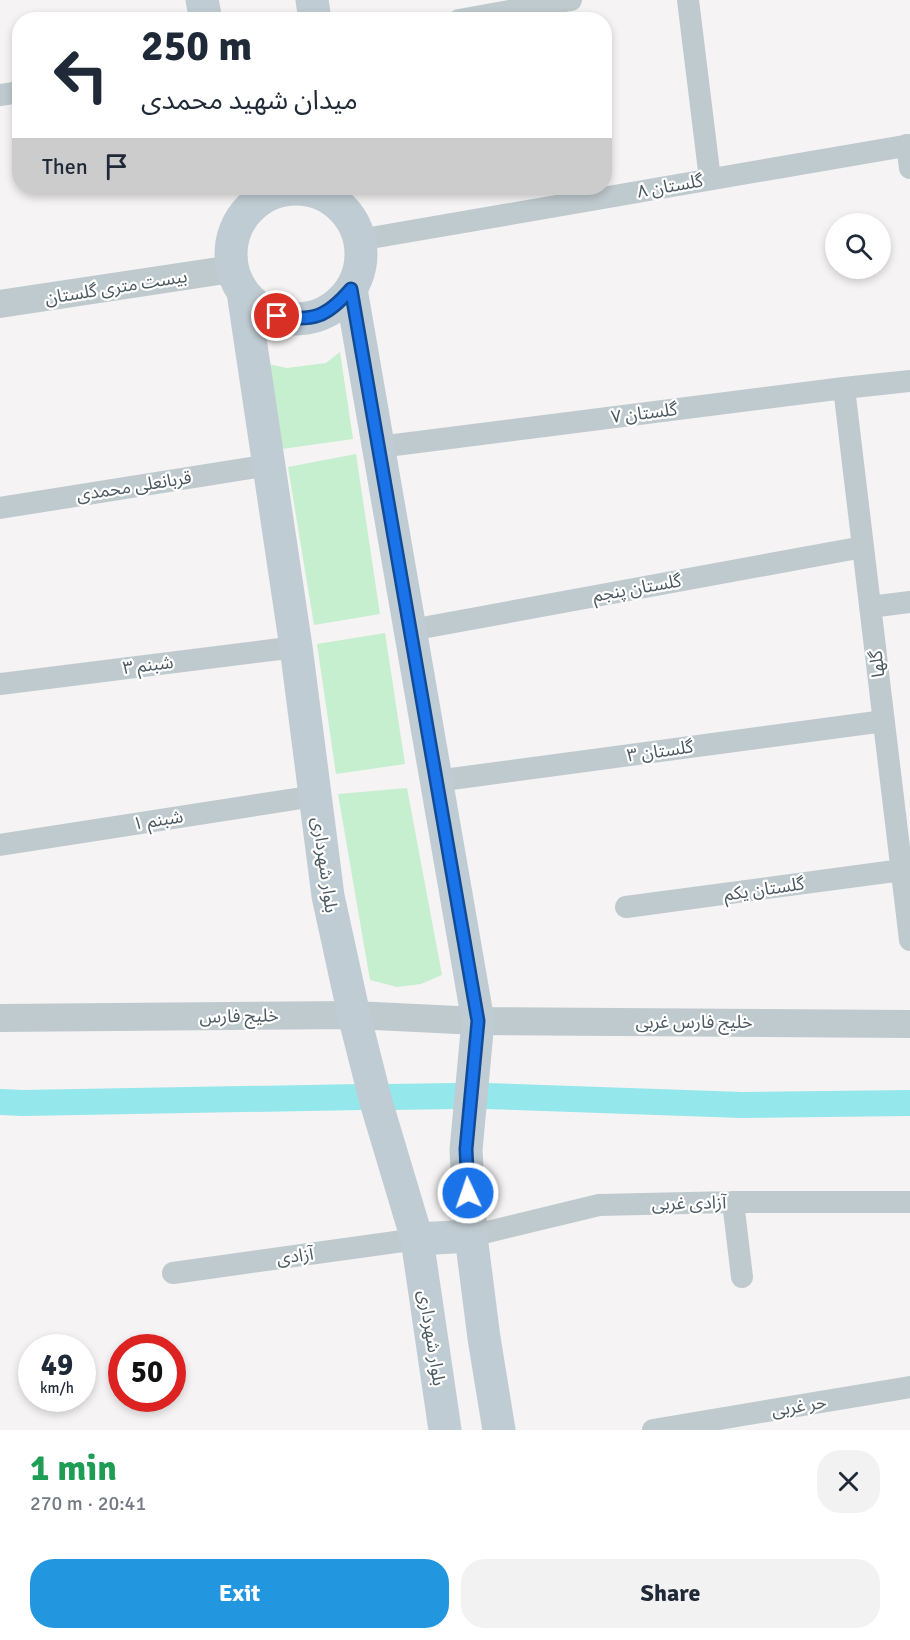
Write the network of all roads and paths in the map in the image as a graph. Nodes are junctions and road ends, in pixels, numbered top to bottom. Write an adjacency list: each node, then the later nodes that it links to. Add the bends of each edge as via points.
1 (571, 0): 3 (street)
2 (688, 0): 5 (street)
3 (504, 12)
4 (909, 153): 5 (street, گلستان ۸)
5 (710, 179): 11 (street, گلستان ۸)
6 (236, 195): 10 (main road)
7 (270, 195): 10 (main road, via 254,204)
8 (320, 195): 9 (main road)
9 (342, 199): 11 (main road)
10 (241, 220): 12 (main road, via 231,252)
11 (360, 240): 13 (main road, via 358,274)
12 (237, 280): 13 (main road, via 258,307 298,320 319,316 337,305); 14 (street, بیست متری گلستان); 18 (main road, بلوار شهرداری)
13 (351, 289): 17 (main road)
14 (0, 304)
15 (910, 381): 16 (street, گلستان ۷)
16 (844, 388): 17 (street, گلستان ۷); 20 (street, گلها)
17 (378, 447): 23 (main road)
18 (269, 465): 19 (street, قربانعلی محمدی); 24 (main road, بلوار شهرداری)
19 (0, 508)
20 (863, 547): 22 (street, گلها); 23 (street, گلستان پنجم)
21 (910, 602): 22 (street)
22 (870, 607): 26 (street, گلها)
23 (411, 630): 27 (main road)
24 (296, 647): 25 (street, شبنم ۳); 28 (main road, بلوار شهرداری)
25 (0, 684)
26 (884, 721): 27 (street, گلستان ۳); 29 (street, گلها)
27 (436, 781): 36 (main road)
28 (315, 796): 30 (street, شبنم ۱); 34 (main road, بلوار شهرداری, via 328,896)
29 (903, 820): 31 (street, گلها)
30 (0, 845)
31 (902, 870): 32 (street, گلستان یکم); 33 (street, گلها)
32 (626, 907)
33 (910, 940)
34 (354, 1015): 35 (street, خلیج فارس); 36 (street, خلیج فارس); 41 (main road, بلوار شهرداری)
35 (0, 1018)
36 (478, 1021): 37 (street, خلیج فارس غربی); 40 (main road, via 466,1149)
37 (910, 1024)
38 (733, 1202): 39 (street, آزادی غربی); 40 (street, آزادی غربی, via 599,1205); 43 (street)
39 (910, 1202)
40 (471, 1236): 41 (main road); 46 (main road)
41 (417, 1239): 42 (street, آزادی); 45 (main road, بلوار شهرداری)
42 (173, 1273)
43 (742, 1277)
44 (910, 1387): 47 (street, حر غربی)
45 (446, 1430)
46 (499, 1430)
47 (653, 1430)

